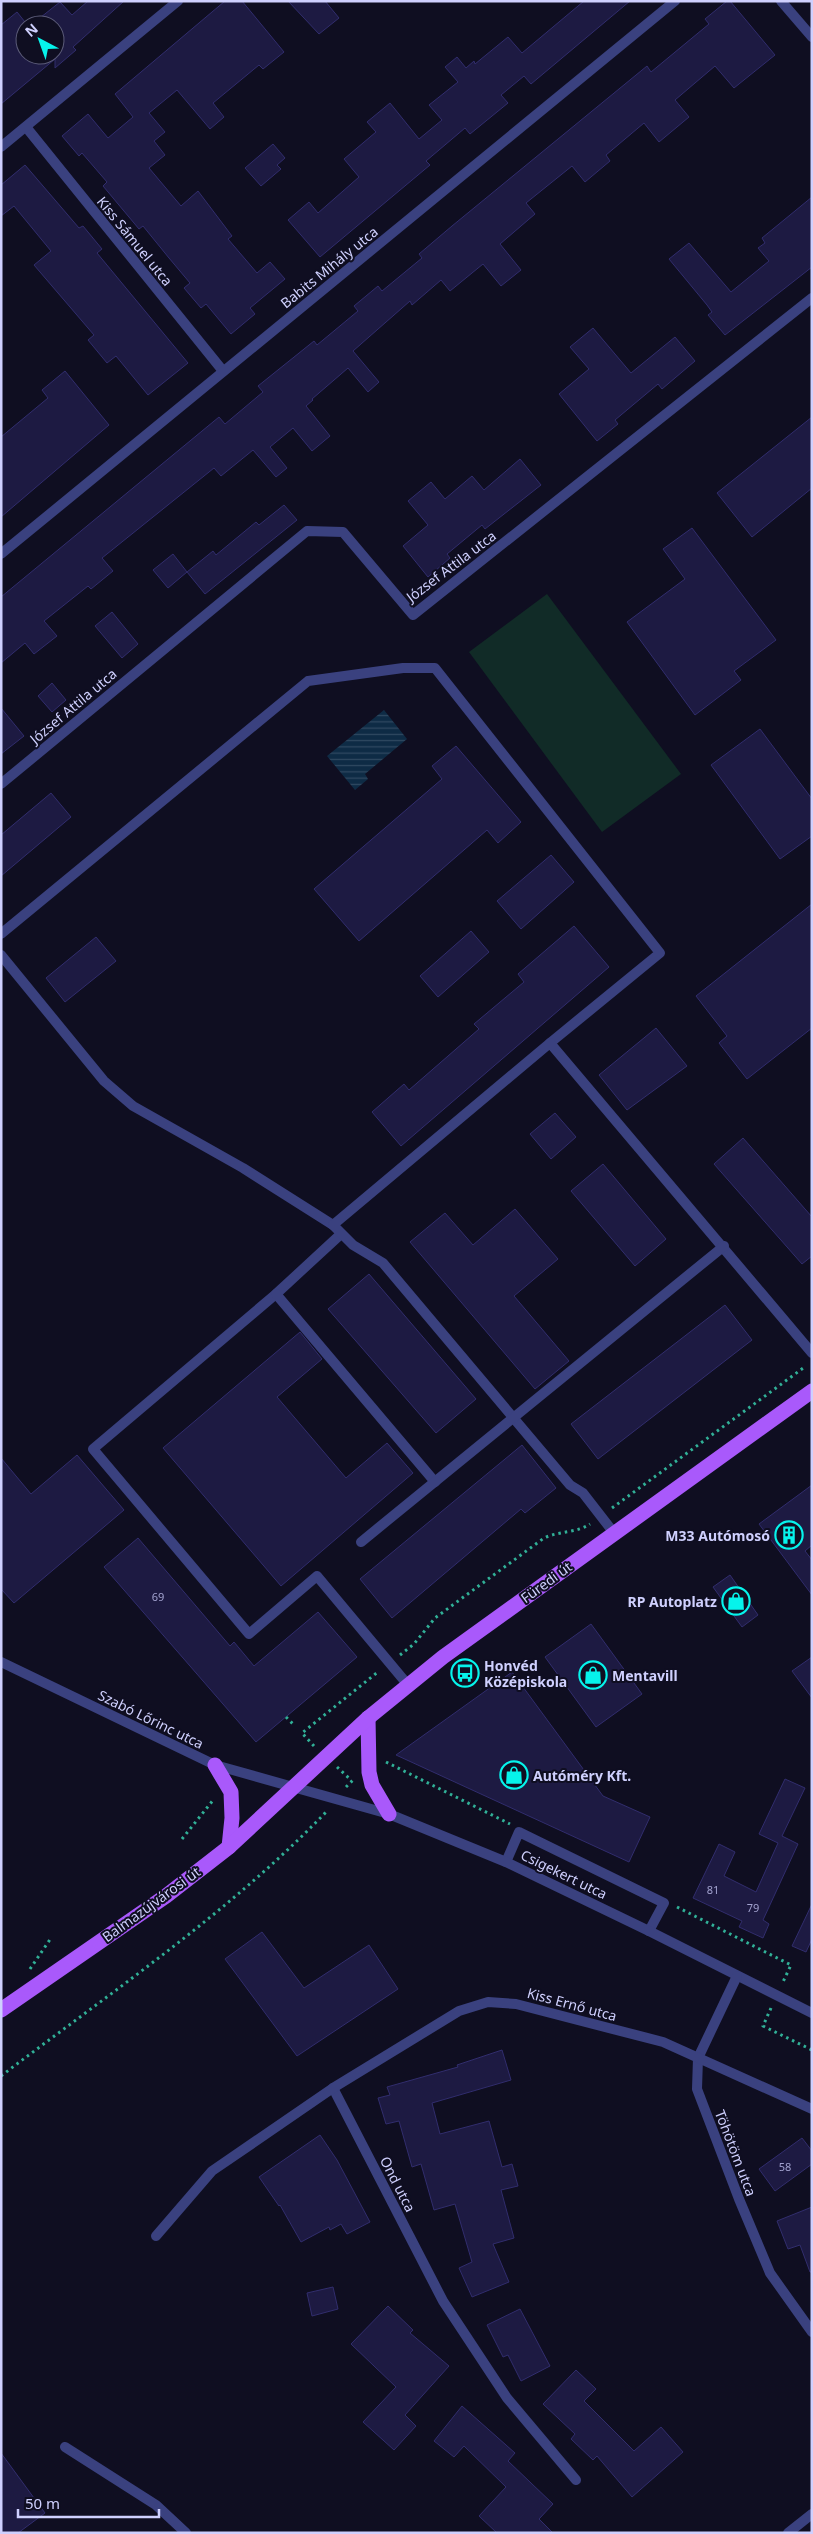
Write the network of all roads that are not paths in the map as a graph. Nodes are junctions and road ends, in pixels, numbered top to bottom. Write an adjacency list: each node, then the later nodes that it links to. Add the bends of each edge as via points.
1 (178, 1): 5 (street)
2 (675, 1): 8 (street, Babits Mihály utca)
3 (781, 1): 4 (street)
4 (812, 37)
5 (26, 127): 6 (street); 8 (street, Kiss Sámuel utca)
6 (1, 147)
7 (812, 298): 10 (street, József Attila utca, via 413,615 343,532 307,531)
8 (223, 371): 9 (street, Babits Mihály utca)
9 (1, 554)
10 (1, 784)
11 (1, 934): 13 (street, via 308,681 403,668 435,668 660,953)
12 (1, 955): 14 (street, via 104,1081 133,1106 243,1168)
13 (550, 1043): 14 (street); 16 (street)
14 (333, 1225): 15 (street)
15 (341, 1234): 17 (street); 20 (street, via 353,1246 383,1263)
16 (724, 1246): 18 (street); 20 (street)
17 (276, 1294): 21 (street); 25 (street, via 93,1449 249,1634 317,1576)
18 (812, 1353)
19 (812, 1391): 22 (main road, Füredi út)
20 (514, 1418): 21 (street); 22 (street)
21 (435, 1482): 23 (street)
22 (614, 1533): 25 (main road, Füredi út)
23 (360, 1542)
24 (1, 1662): 27 (street, Szabó Lőrinc utca)
25 (408, 1686): 26 (main road, Füredi út)
26 (368, 1718): 28 (main road, Füredi út); 29 (main road, via 369,1772 372,1785)
27 (215, 1766): 28 (street, Szabó Lőrinc utca); 30 (main road, via 231,1792)
28 (292, 1789): 29 (street, Csigekert utca); 30 (main road, Balmazújvárosi út)
29 (389, 1814): 31 (street, Csigekert utca)
30 (229, 1847): 34 (main road, Balmazújvárosi út, via 166,1896)
31 (506, 1862): 32 (street, Csigekert utca); 32 (street, via 519,1832 664,1903)
32 (649, 1930): 33 (street, Csigekert utca)
33 (737, 1976): 35 (street, Csigekert utca); 36 (street, Töhötöm utca)
34 (1, 2010)
35 (812, 2013)
36 (698, 2058): 37 (street, Kiss Ernő utca, via 662,2042 516,2004 488,2002 459,2011); 38 (street, Kiss Ernő utca); 40 (street, Töhötöm utca, via 697,2089 739,2199 770,2272)
37 (333, 2088): 39 (street, via 212,2171); 42 (street, Ond utca, via 443,2301 507,2398)
38 (812, 2109)
39 (156, 2236)
40 (812, 2332)
41 (65, 2447): 44 (street, via 156,2505)
42 (576, 2480)
43 (812, 2514): 45 (street)
44 (186, 2533)
45 (788, 2533)

